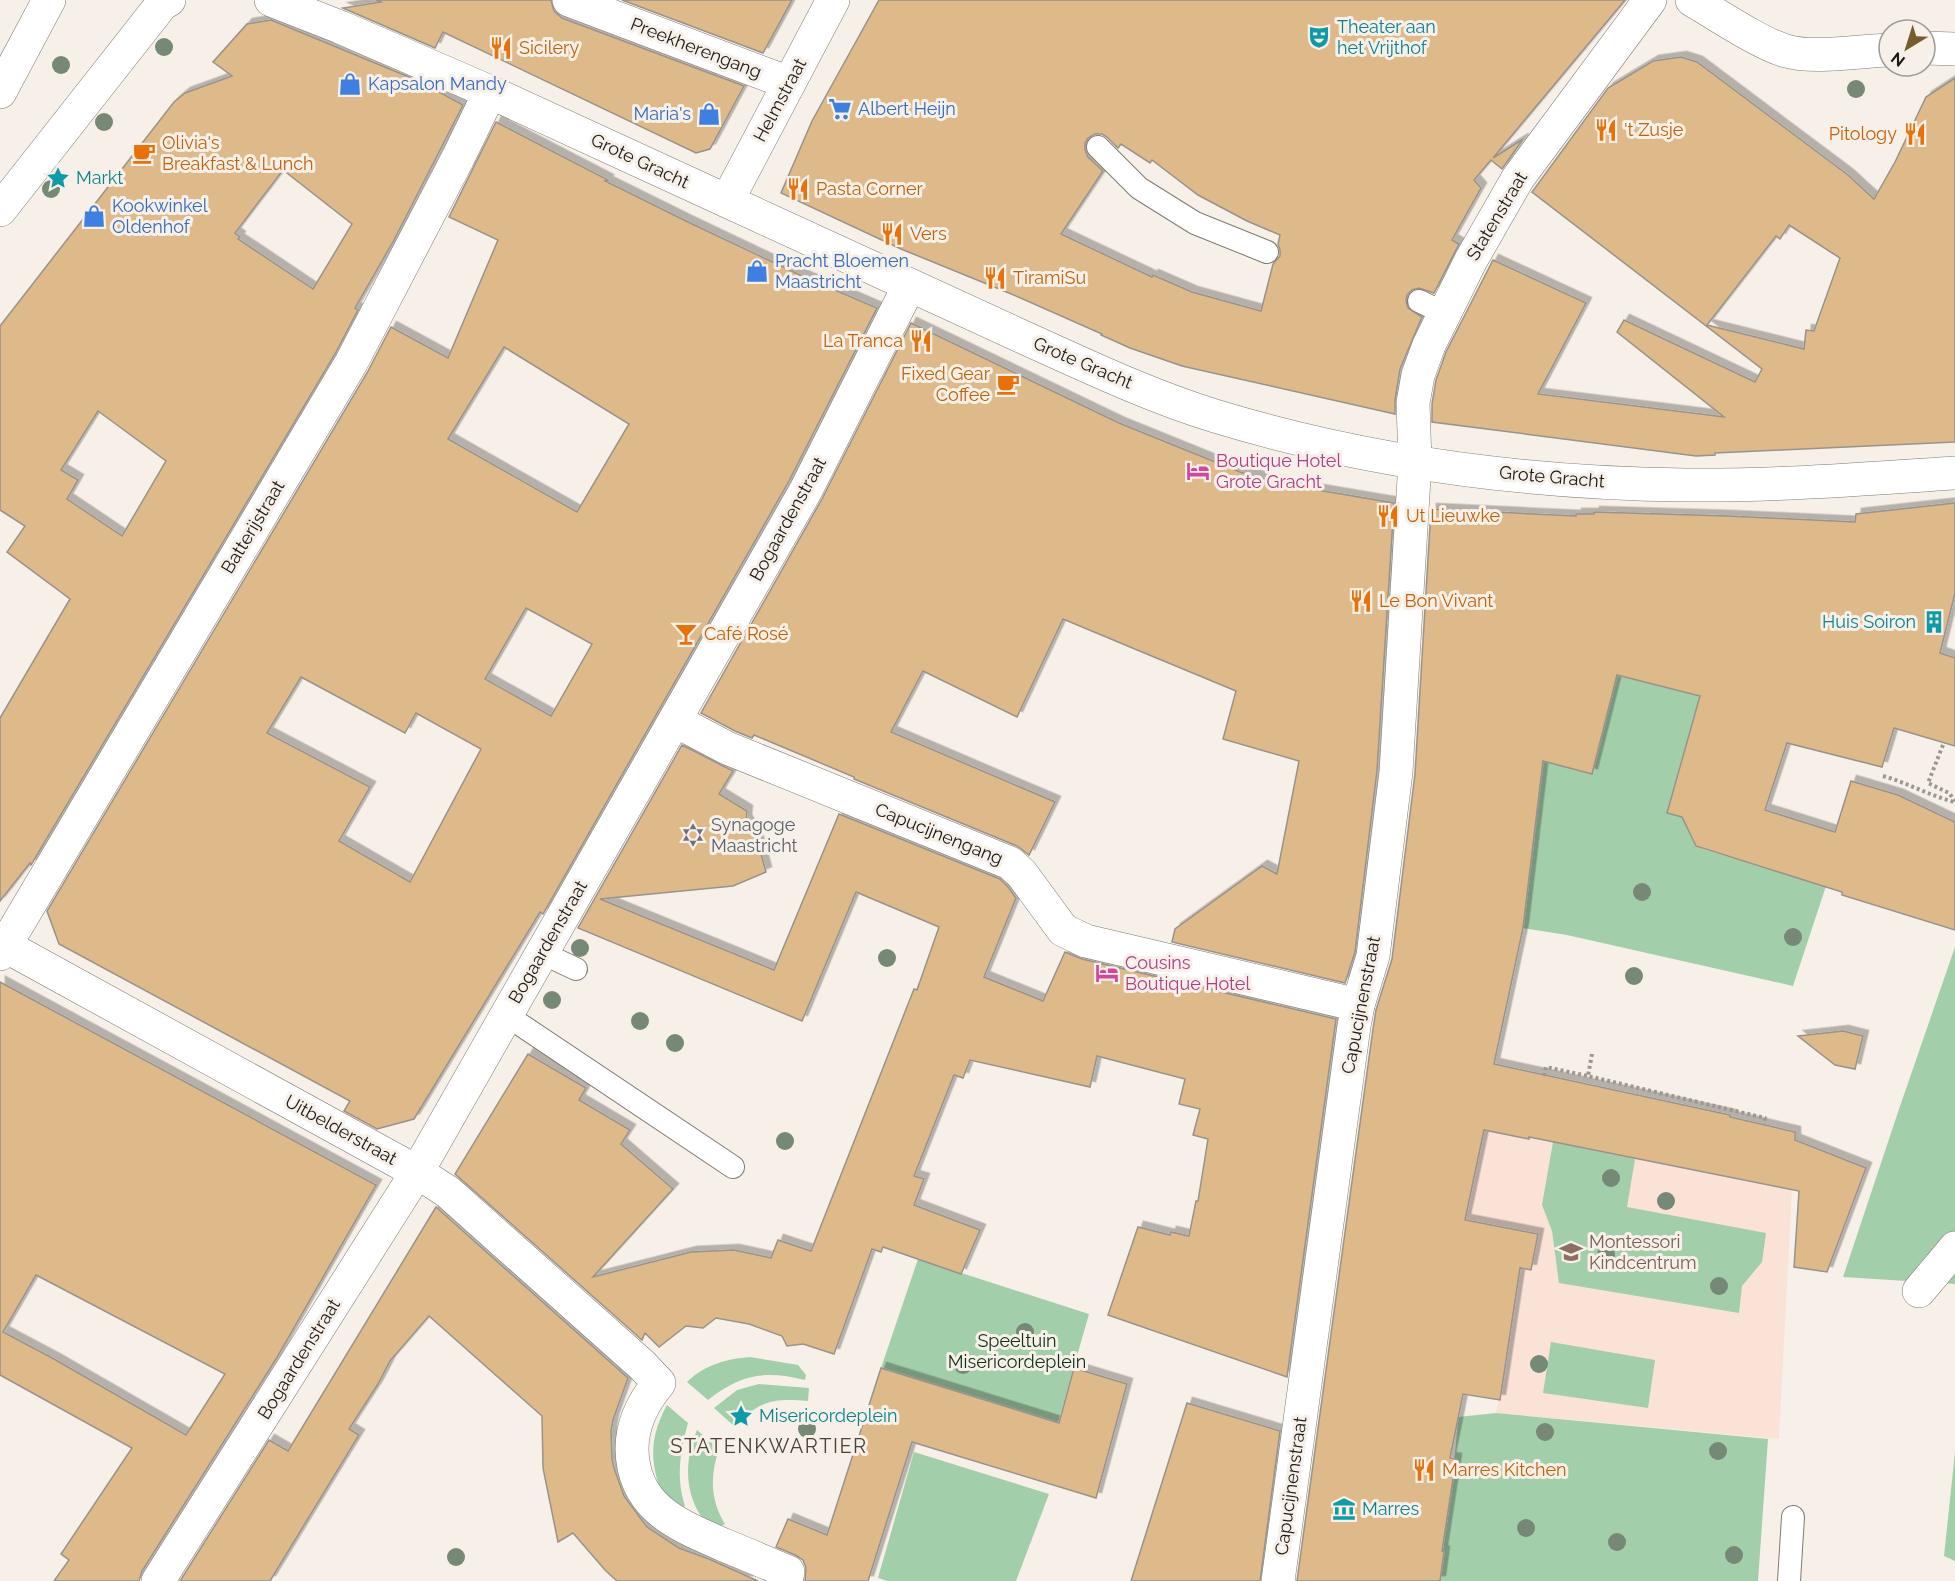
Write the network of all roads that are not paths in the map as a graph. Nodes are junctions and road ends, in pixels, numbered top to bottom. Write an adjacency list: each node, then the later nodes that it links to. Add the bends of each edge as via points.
1 (49, 0): 12 (street)
2 (271, 0): 13 (street, Grote Gracht)
3 (569, 0): 11 (street, Preekherengang)
4 (833, 0): 11 (street, Helmstraat)
5 (1650, 0): 19 (street, Statenstraat, via 1518,178 1471,260 1432,307 1413,403)
6 (1692, 0): 10 (street, via 1786,51 1802,54)
7 (162, 2): 16 (street)
8 (1937, 48): 9 (street)
9 (1955, 49)
10 (1877, 51)
11 (789, 83): 15 (street, Helmstraat)
12 (0, 92)
13 (490, 92): 15 (street, Grote Gracht); 22 (street, Batterijstraat, via 351,363)
14 (1098, 147): 17 (lane, via 1139,189 1195,223)
15 (727, 201): 18 (street, Grote Gracht)
16 (1, 206)
17 (1267, 252)
18 (909, 286): 19 (street, Grote Gracht, via 1110,376 1212,415); 21 (street, Bogaardenstraat, via 806,490)
19 (1415, 462): 20 (street, Grote Gracht, via 1577,481 1684,485 1754,485); 25 (street, Capucijnenstraat, via 1396,772 1373,956)
20 (1955, 473)
21 (676, 721): 23 (street, Bogaardenstraat); 25 (street, Capucijnengang, via 728,748 1010,863 1063,930 1086,941)
22 (2, 948): 28 (street, Uitbelderstraat)
23 (542, 953): 24 (lane); 26 (street, Bogaardenstraat)
24 (576, 969)
25 (1358, 1005): 34 (street, Capucijnenstraat)
26 (506, 1016): 27 (lane); 28 (street, Bogaardenstraat)
27 (733, 1167)
28 (417, 1172): 32 (street, Bogaardenstraat); 33 (street, Uitbelderstraat, via 448,1192 659,1383 645,1400 632,1445 633,1468 640,1487 652,1502 688,1530 788,1572)
29 (1955, 1248): 30 (street)
30 (1919, 1292)
31 (1793, 1517): 35 (lane)
32 (158, 1581)
33 (786, 1581)
34 (1278, 1581)
35 (1789, 1581)

